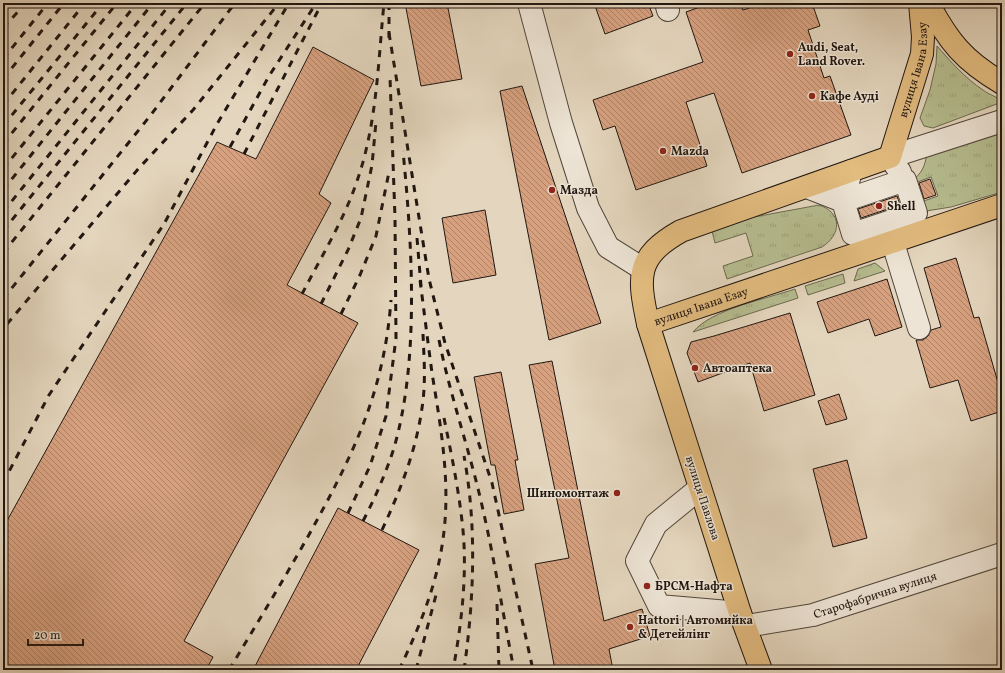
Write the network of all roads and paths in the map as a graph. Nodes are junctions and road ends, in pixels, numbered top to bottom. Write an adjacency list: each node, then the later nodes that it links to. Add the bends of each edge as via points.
1 (529, 3): 17 (street, via 561,123 588,208 608,247)
2 (920, 3): 6 (main road, вулиця Івана Езау, via 922,54)
3 (928, 3): 4 (main road, вулиця Івана Езау, via 943,30 970,63)
4 (1002, 83)
5 (1002, 121): 6 (street, вулиця Івана Езау)
6 (890, 157): 7 (main road, вулиця Івана Езау); 8 (street)
7 (851, 171): 9 (main road, вулиця Івана Езау); 10 (street)
8 (905, 180): 10 (street); 12 (street)
9 (808, 187): 10 (street); 17 (main road, вулиця Івана Езау, via 681,231 665,240 652,253)
10 (843, 201): 14 (street)
11 (1002, 205): 13 (main road, вулиця Івана Езау)
12 (916, 213): 13 (street); 14 (street)
13 (936, 228): 15 (main road, вулиця Івана Езау)
14 (854, 234): 16 (street)
15 (893, 243): 16 (main road, вулиця Івана Езау); 19 (street)
16 (841, 261): 18 (main road, вулиця Івана Езау)
17 (643, 269): 18 (main road, вулиця Івана Езау, via 641,287)
18 (648, 324): 20 (main road, вулиця Павлова)
19 (919, 328)
20 (700, 488): 22 (main road, вулиця Павлова); 22 (street, Старофабрична вулиця, via 656,524 638,561 659,606)
21 (1002, 554): 22 (street, Старофабрична вулиця, via 813,615)
22 (743, 620): 23 (main road, вулиця Павлова)
23 (761, 670)

